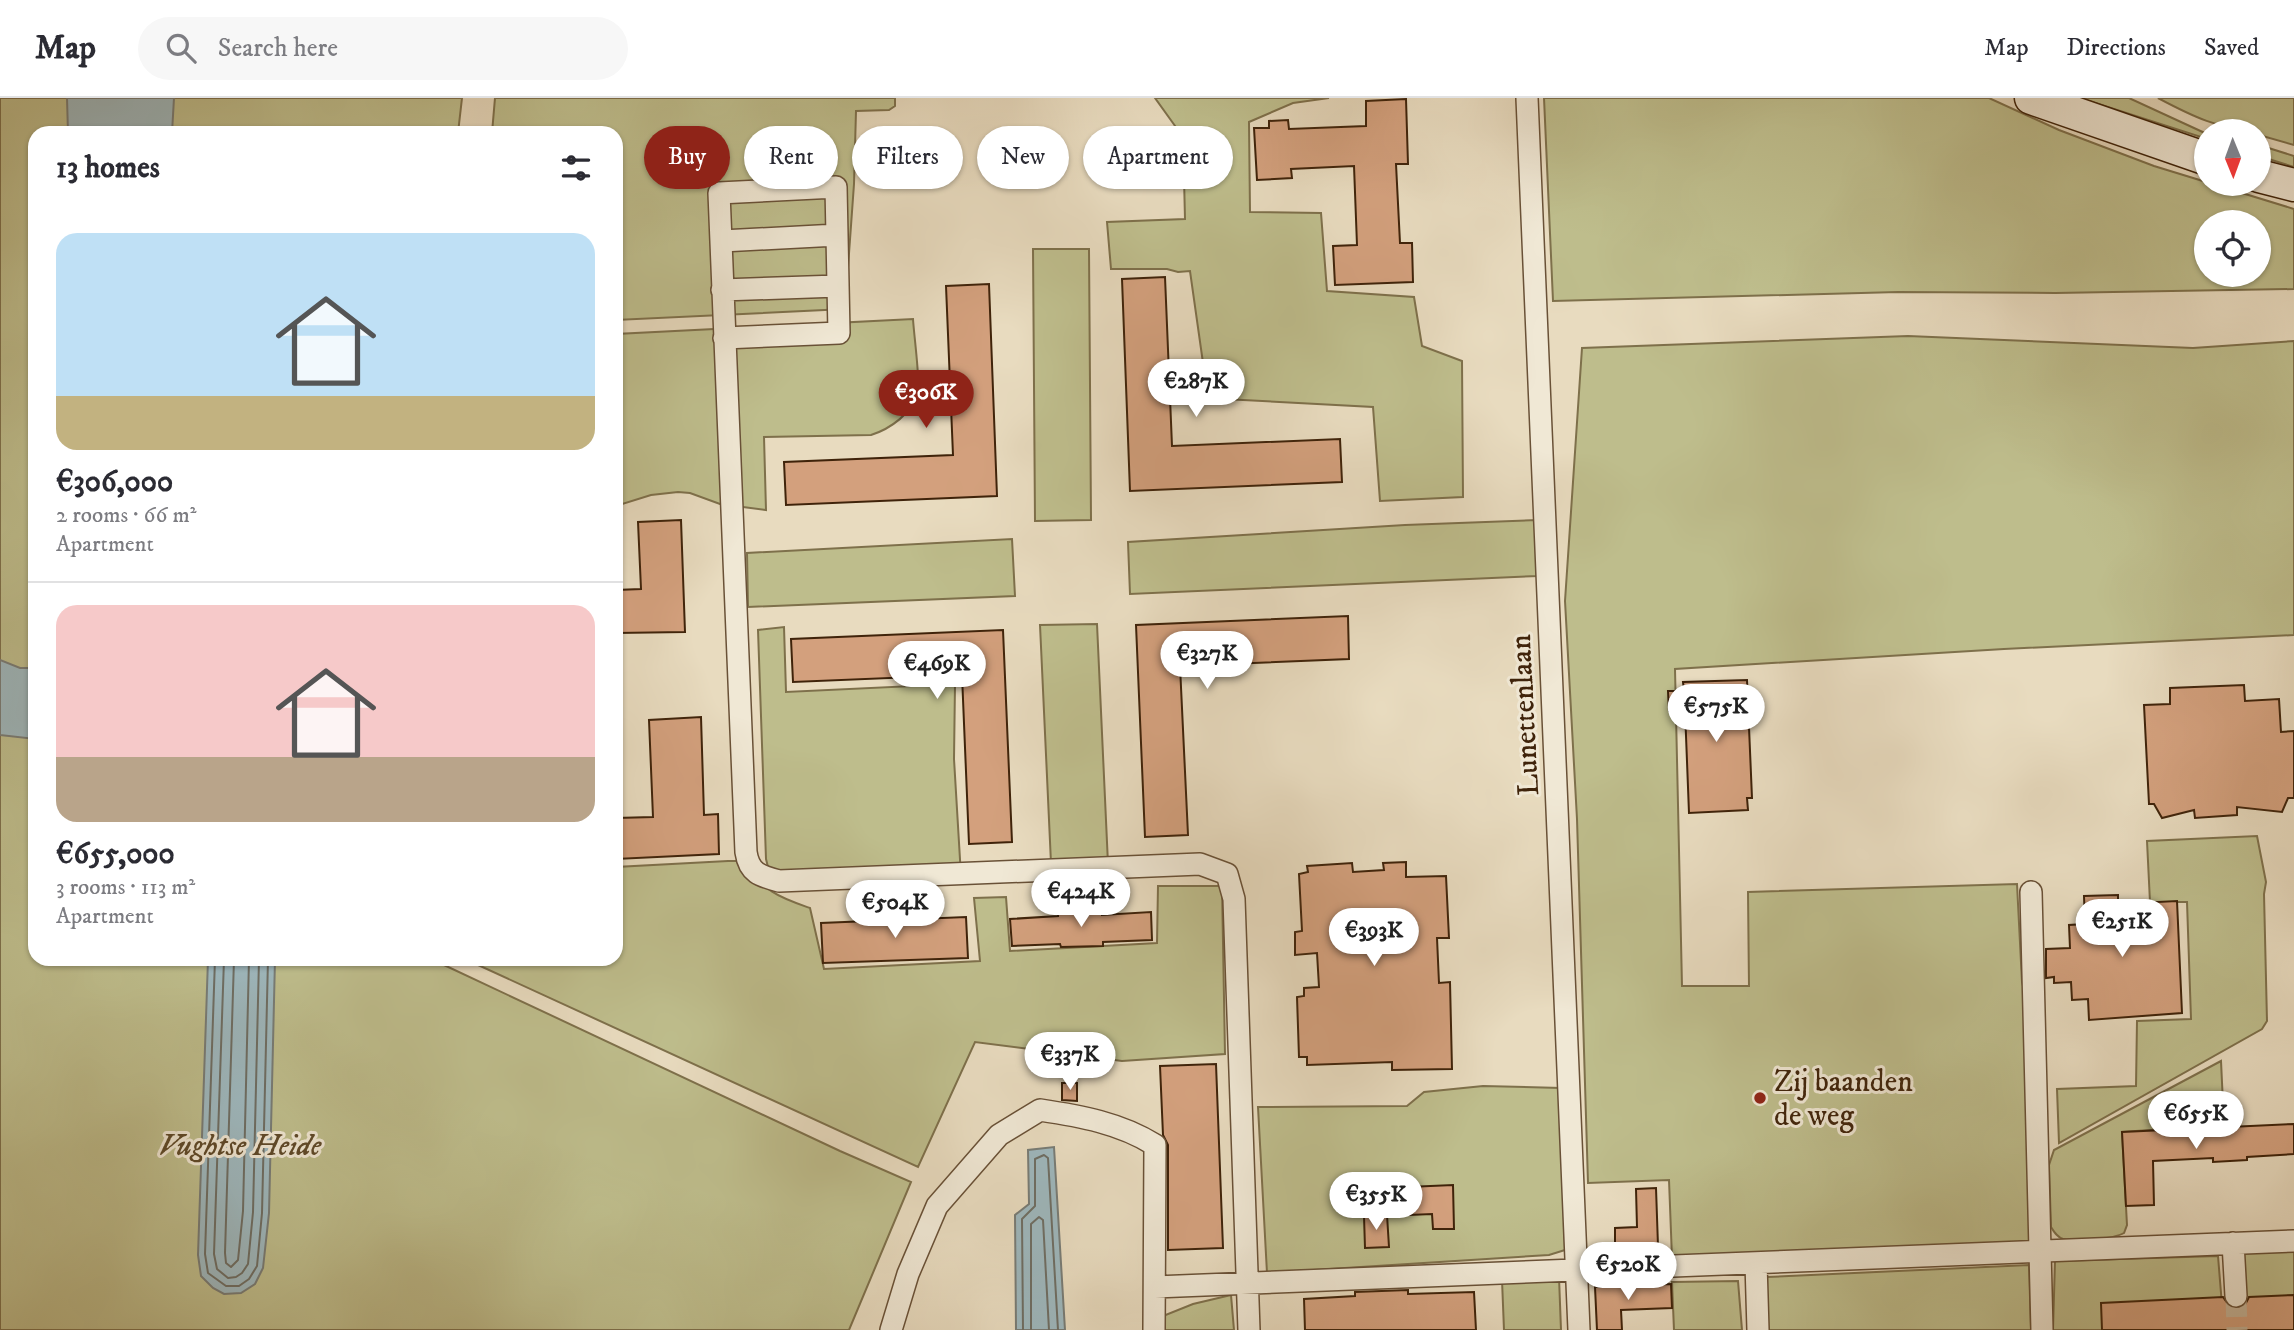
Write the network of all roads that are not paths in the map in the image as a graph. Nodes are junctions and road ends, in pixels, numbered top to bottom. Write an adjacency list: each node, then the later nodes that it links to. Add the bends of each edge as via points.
1 (1527, 98): 16 (street, Lunettenlaan)
2 (2031, 98): 3 (main road)
3 (2194, 154)
4 (2272, 179): 5 (main road)
5 (2294, 185)
6 (837, 235): 7 (street); 7 (street, via 836,187 719,192); 8 (street)
7 (722, 241): 9 (street)
8 (838, 286): 9 (street); 10 (street, via 839,333)
9 (722, 290): 10 (street)
10 (724, 338): 17 (street, via 748,864 761,876 779,881 1200,864 1227,874 1234,899)
11 (2031, 892): 14 (street)
12 (2294, 1241): 13 (street)
13 (2233, 1243): 14 (street); 19 (street)
14 (2042, 1251): 15 (street); 25 (street)
15 (1756, 1263): 16 (street); 24 (street)
16 (1577, 1271): 17 (street); 23 (street, Lunettenlaan)
17 (1247, 1284): 18 (street); 22 (street)
18 (1155, 1287): 20 (street, via 1155,1145 1093,1118 1040,1110 999,1135 937,1206 908,1274); 21 (street)
19 (2236, 1296)
20 (891, 1330)
21 (1154, 1330)
22 (1249, 1330)
23 (1579, 1330)
24 (1758, 1330)
25 (2042, 1330)

